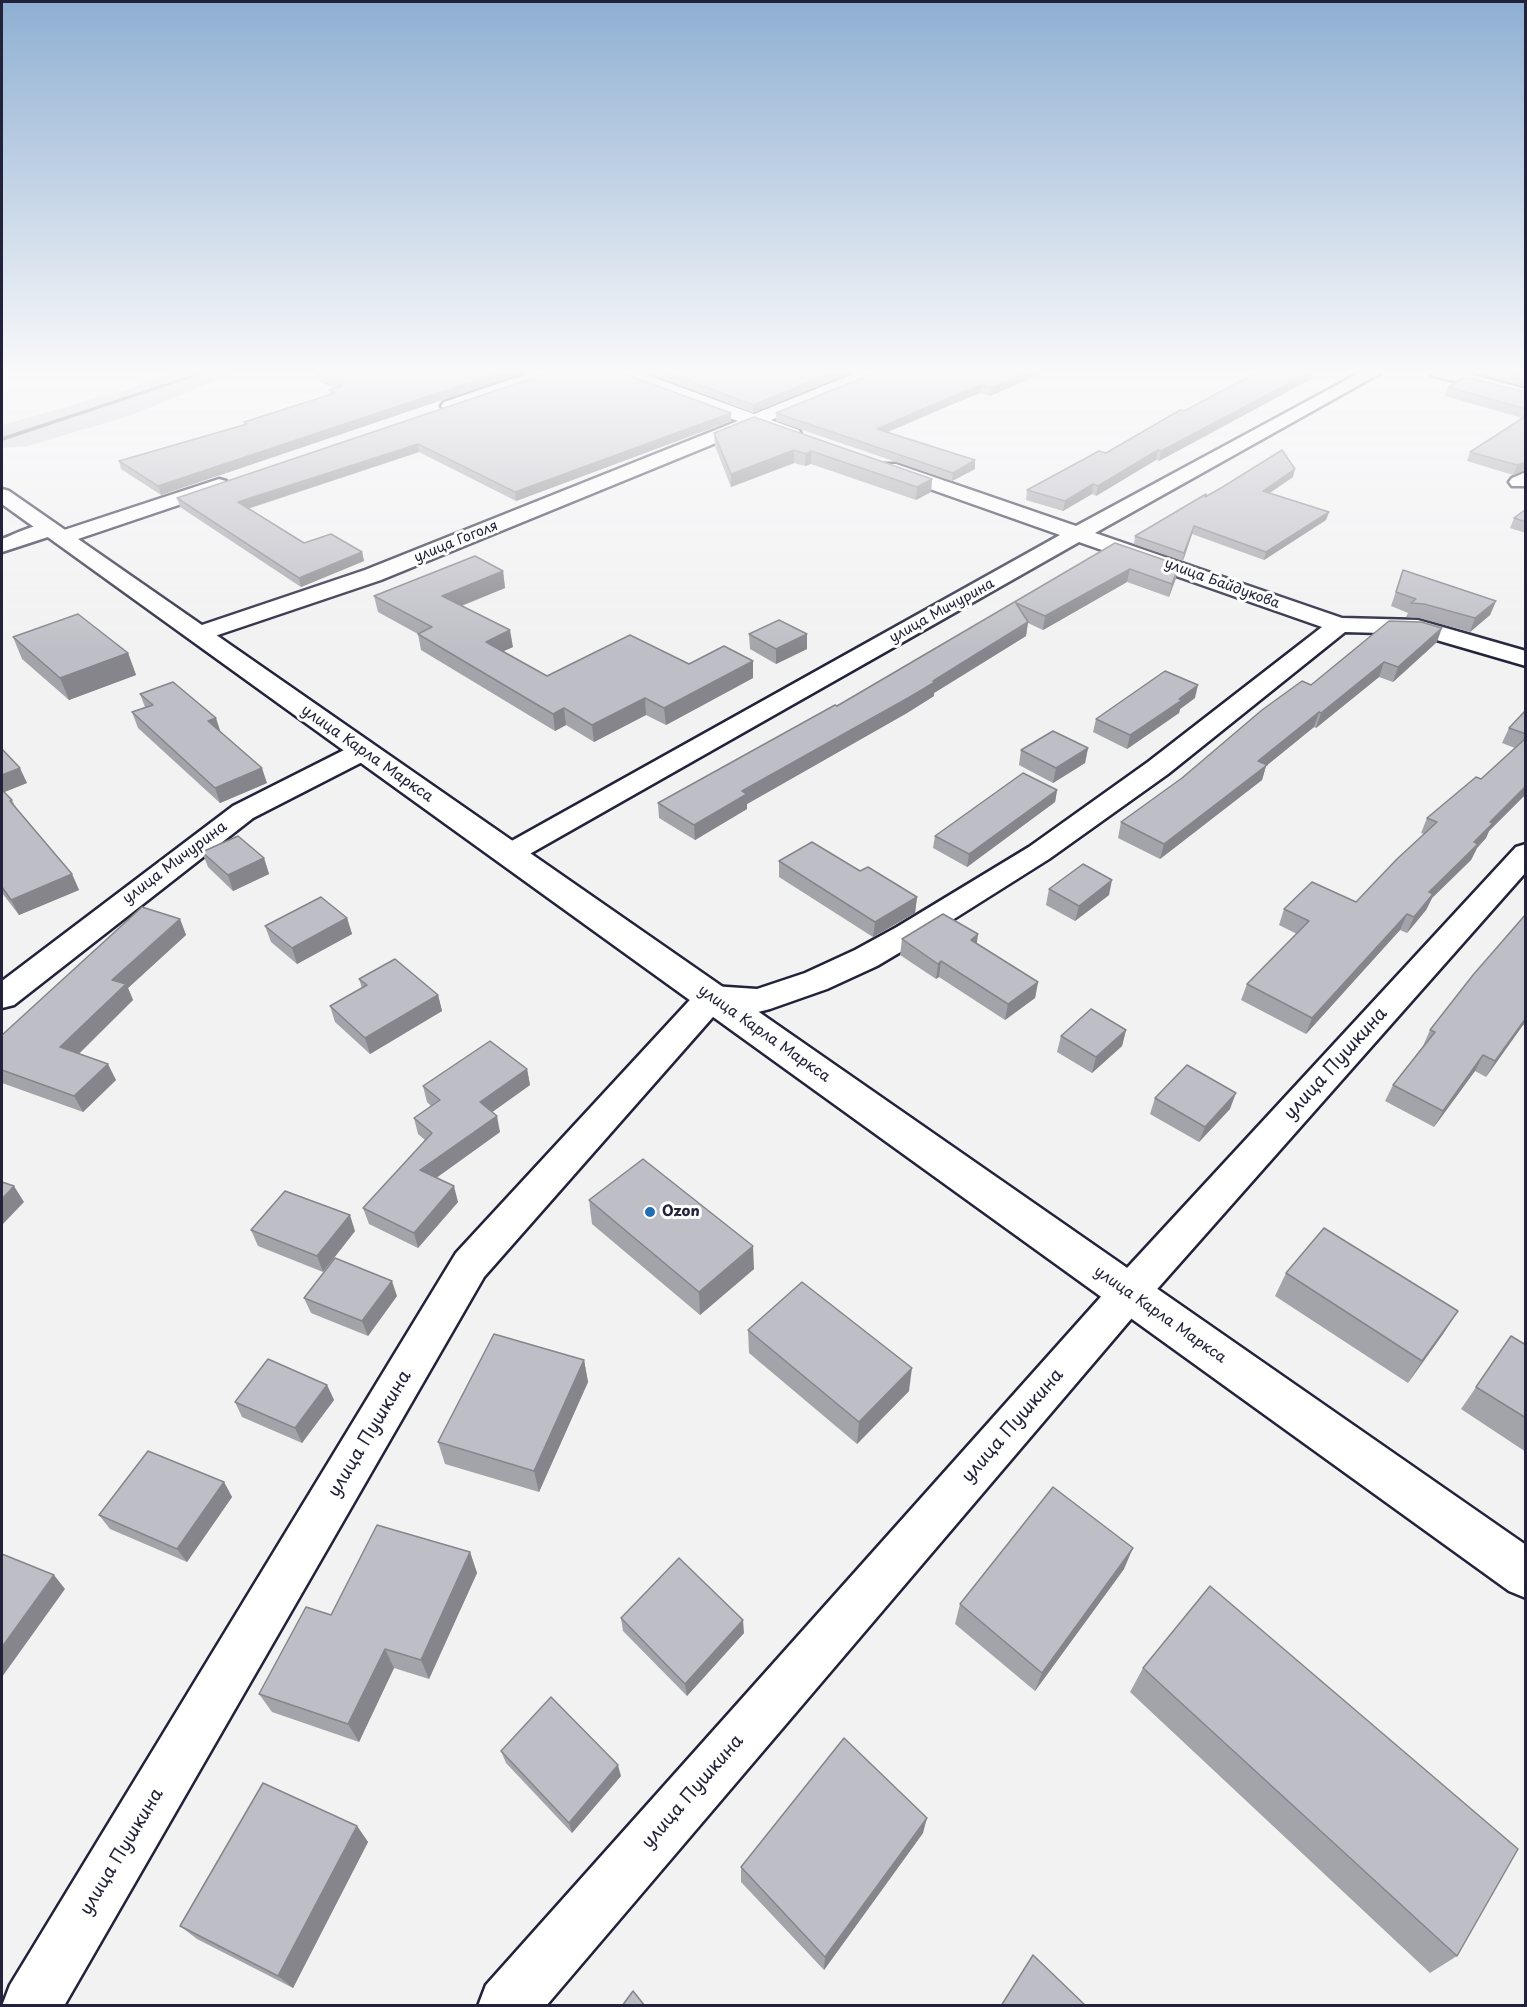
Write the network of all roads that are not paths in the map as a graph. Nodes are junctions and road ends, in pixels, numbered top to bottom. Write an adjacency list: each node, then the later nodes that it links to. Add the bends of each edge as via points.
1 (649, 465): 10 (street, улица Гоголя, via 373,575)
2 (881, 465): 6 (street, улица Байдукова)
3 (1204, 465): 6 (street, улица Мичурина)
4 (241, 477): 7 (street)
5 (2, 495): 7 (street, улица Карла Маркса)
6 (1079, 533): 9 (street, улица Байдукова); 14 (street, улица Мичурина)
7 (56, 534): 8 (street); 10 (street, улица Карла Маркса)
8 (2, 546)
9 (1339, 625): 11 (street, улица Байдукова, via 1418,627); 16 (street, via 1158,768 1039,853 908,934 816,981 758,1001)
10 (198, 634): 12 (street, улица Карла Маркса)
11 (1526, 659)
12 (363, 751): 14 (street, улица Карла Маркса); 15 (street, улица Мичурина, via 243,812)
13 (1526, 853): 17 (street, улица Пушкина)
14 (509, 854): 16 (street, улица Карла Маркса)
15 (8, 979)
16 (712, 997): 17 (street, улица Карла Маркса); 19 (street, улица Пушкина, via 470,1265)
17 (1129, 1293): 18 (street, улица Карла Маркса); 20 (street, улица Пушкина)
18 (1526, 1574)
19 (31, 2006)
20 (507, 2006)

